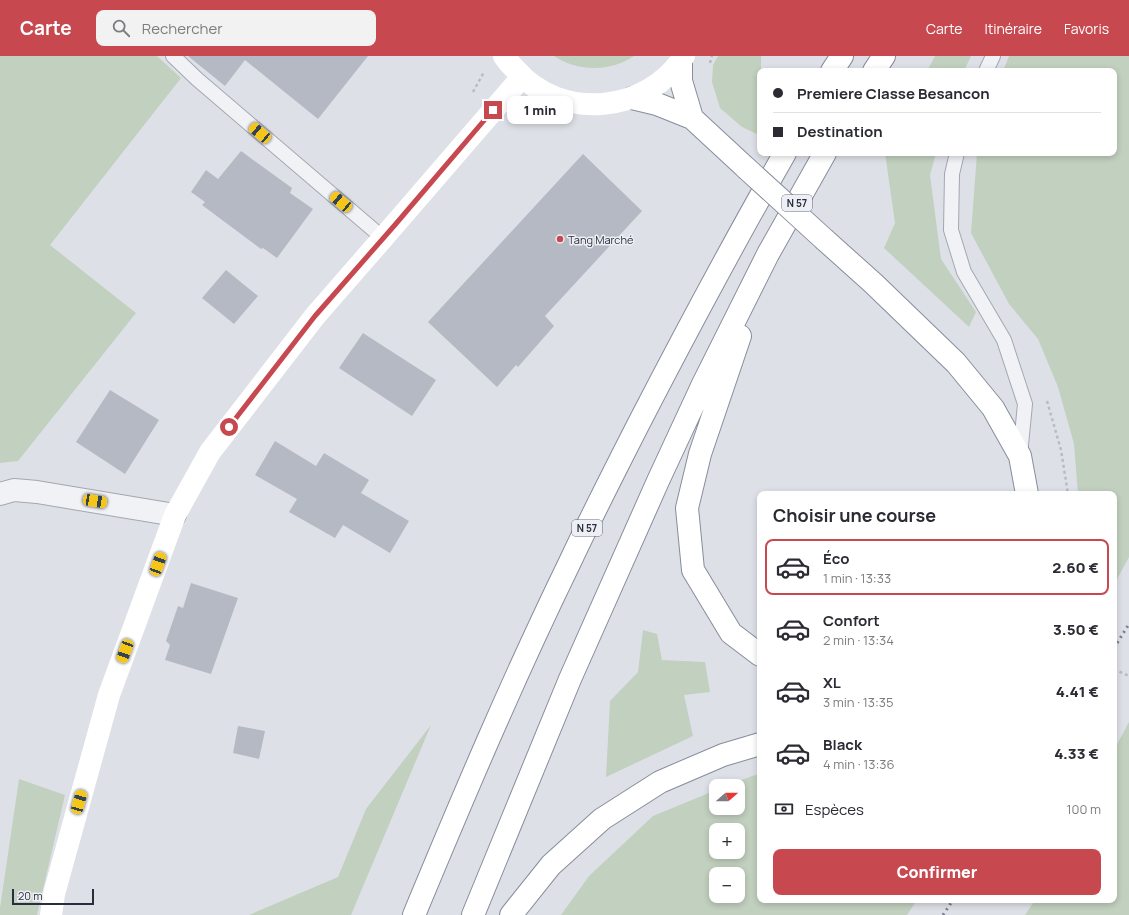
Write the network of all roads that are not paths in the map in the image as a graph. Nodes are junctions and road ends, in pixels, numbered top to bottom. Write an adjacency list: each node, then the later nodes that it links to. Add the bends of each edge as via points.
1 (173, 56): 16 (lane, via 197,80)
2 (504, 56): 10 (main road)
3 (842, 56): 7 (main road)
4 (884, 56): 8 (main road)
5 (993, 56): 9 (lane)
6 (682, 59): 11 (main road, via 659,83); 12 (main road, via 681,80)
7 (834, 68)
8 (876, 68)
9 (987, 68)
10 (522, 77): 11 (main road, via 546,93 574,103 604,104); 16 (main road)
11 (632, 98): 12 (main road)
12 (692, 118): 18 (main road, bridge, via 873,283 956,363 994,408)
13 (783, 156): 25 (main road, N 57, via 667,369 569,564 523,662)
14 (824, 156): 17 (main road, N 57)
15 (956, 156): 18 (lane, via 952,174 951,230 964,272 1004,340 1025,404)
16 (383, 238): 21 (main road, via 315,316 210,452)
17 (768, 254): 22 (main road, via 700,454 687,508 693,570 731,633); 26 (main road, N 57, via 703,384 617,572)
18 (1020, 456): 19 (main road)
19 (1026, 491)
20 (0, 494): 21 (street, via 14,490 37,492)
21 (175, 515): 24 (main road, via 109,695 54,894)
22 (757, 653)
23 (757, 745): 27 (main road, via 723,755 660,782 602,819 551,865)
24 (51, 915)
25 (414, 915)
26 (474, 915)
27 (511, 915)

